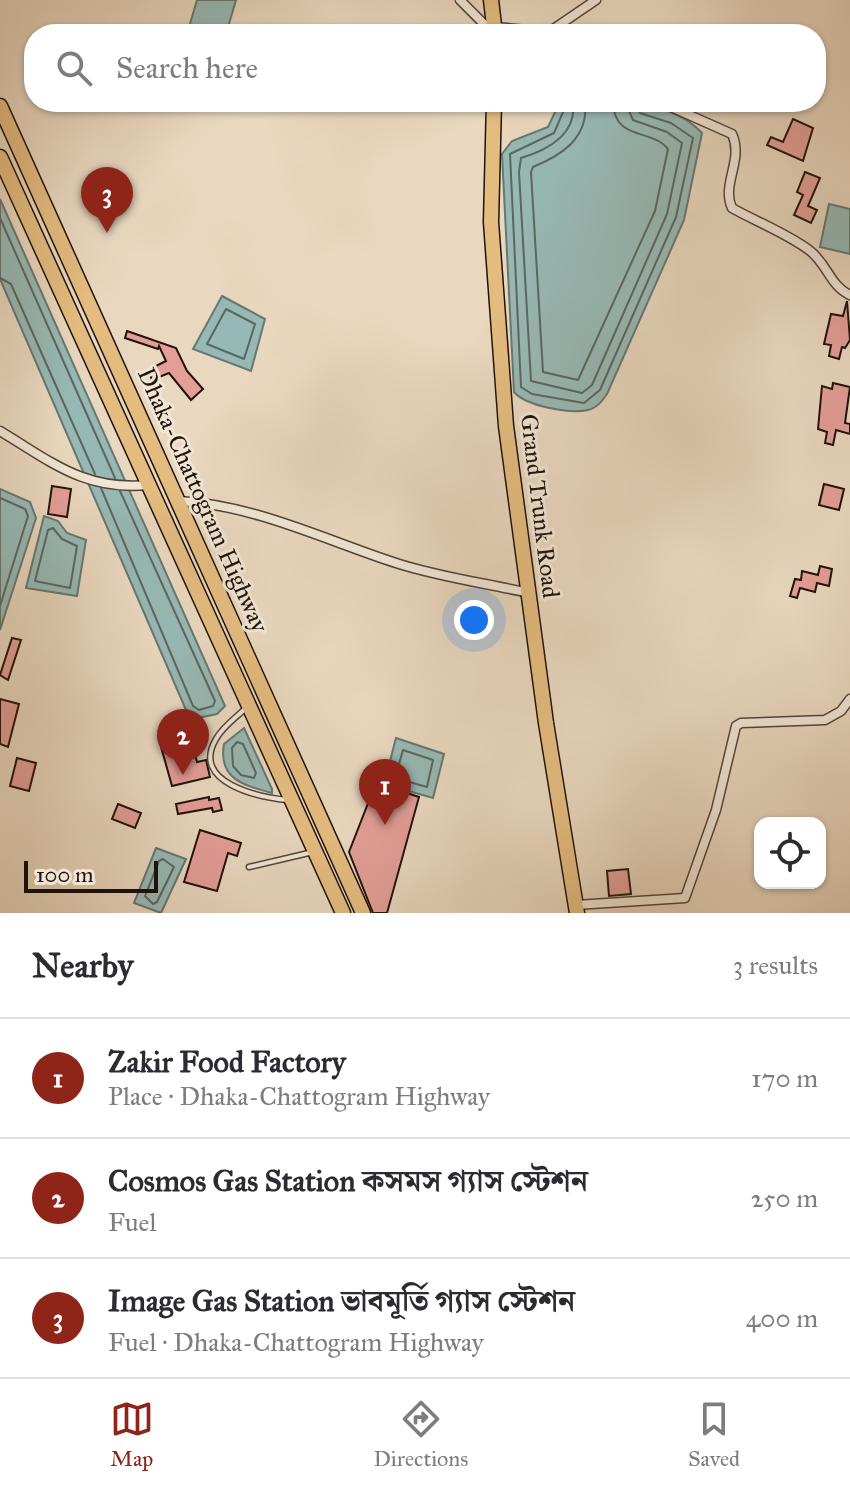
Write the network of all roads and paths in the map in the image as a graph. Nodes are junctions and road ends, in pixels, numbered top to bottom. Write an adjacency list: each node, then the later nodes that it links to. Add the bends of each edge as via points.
1 (460, 0): 4 (street)
2 (491, 0): 5 (highway)
3 (596, 0): 6 (street)
4 (486, 24)
5 (493, 24)
6 (562, 24)
7 (0, 106): 14 (highway, Dhaka-Chattogram Highway)
8 (494, 112): 15 (highway, Grand Trunk Road, via 491,222 497,323)
9 (686, 112): 11 (street, via 732,134 737,150 728,194 732,208 809,249 837,287)
10 (0, 157): 13 (highway, Dhaka-Chattogram Highway)
11 (850, 295)
12 (0, 431): 13 (street, via 75,478)
13 (149, 485): 17 (highway, Dhaka-Chattogram Highway)
14 (179, 501): 15 (street, via 208,502 308,530 397,563); 23 (highway, Dhaka-Chattogram Highway)
15 (529, 593): 21 (highway, Grand Trunk Road)
16 (850, 699): 21 (street, via 825,720 736,726 716,810 685,898)
17 (249, 706): 18 (highway, Dhaka-Chattogram Highway); 18 (lane, via 216,737 214,770 237,789)
18 (290, 801): 19 (highway, Dhaka-Chattogram Highway)
19 (314, 852): 20 (lane); 22 (highway, Dhaka-Chattogram Highway)
20 (249, 867)
21 (576, 909)
22 (343, 913)
23 (363, 913)

